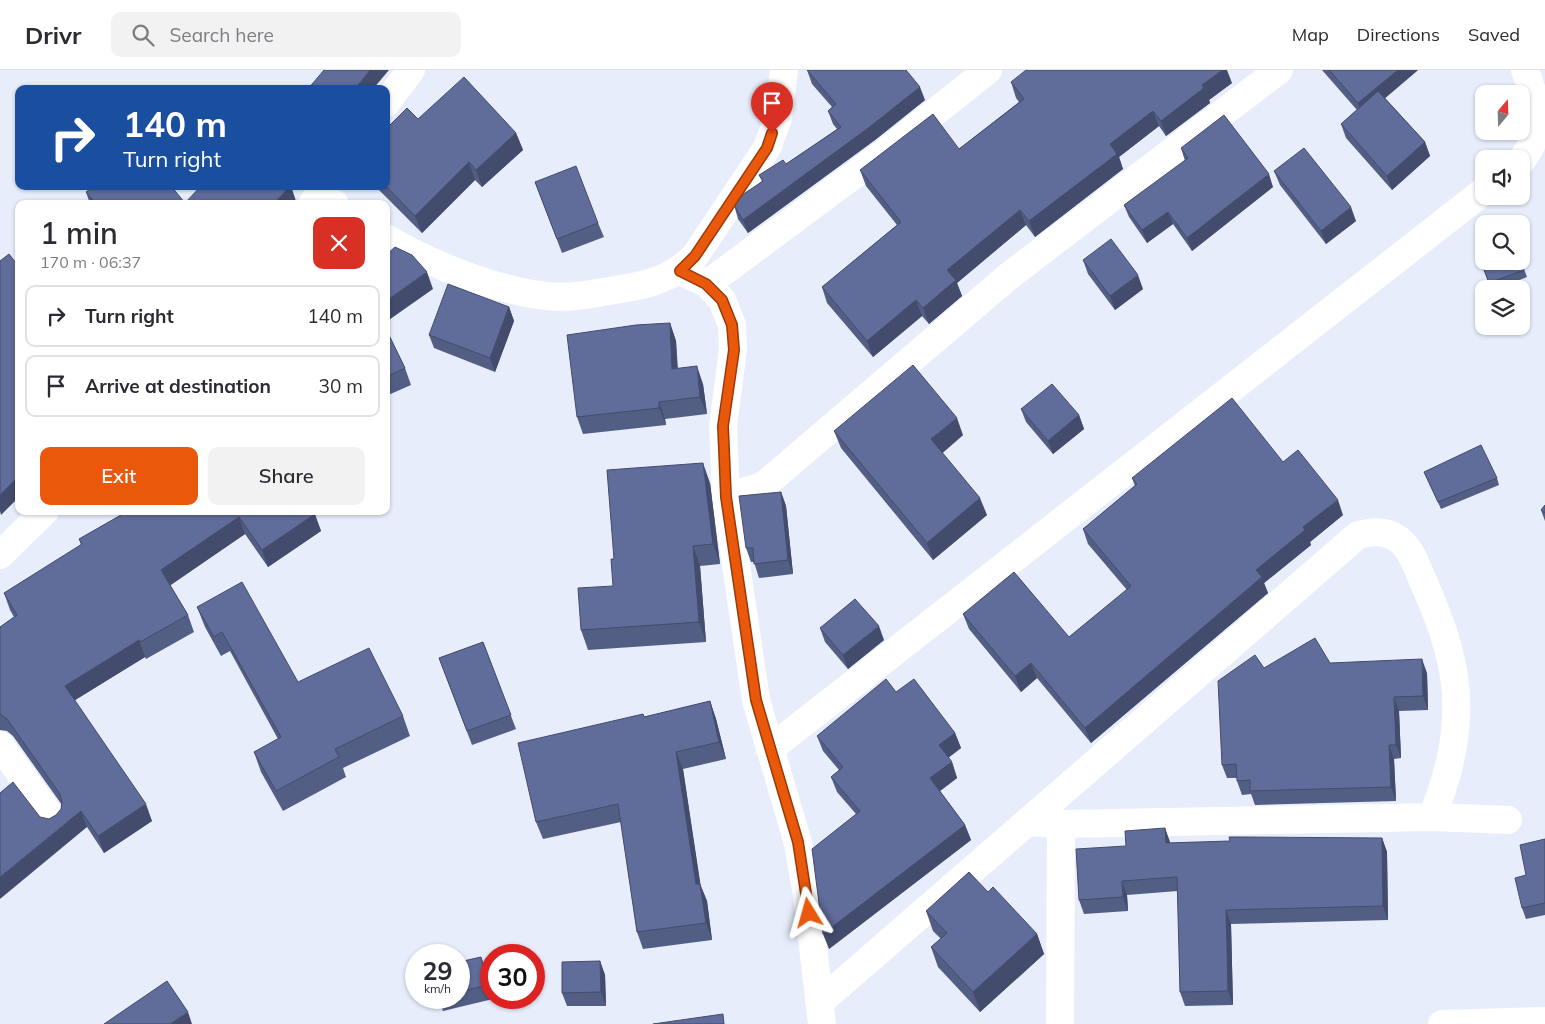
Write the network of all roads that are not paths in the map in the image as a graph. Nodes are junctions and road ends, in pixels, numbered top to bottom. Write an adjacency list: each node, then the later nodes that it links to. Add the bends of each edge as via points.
1 (410, 70): 6 (street)
2 (784, 70): 11 (street, via 778,118 767,148 695,256)
3 (988, 70): 12 (street)
4 (1279, 70): 13 (street, via 1009,276 763,486)
5 (1525, 70): 7 (street, via 1544,120)
6 (390, 98)
7 (1543, 139): 8 (street)
8 (1530, 154)
9 (1475, 198): 17 (street)
10 (390, 240): 11 (street, via 432,261 498,286 548,297 639,286)
11 (680, 271): 12 (street)
12 (706, 284): 13 (street, via 722,300 732,325 734,350 723,426)
13 (726, 497): 17 (street, via 756,700)
14 (42, 515): 15 (street)
15 (0, 555)
16 (0, 745): 19 (street)
17 (770, 749): 23 (street, via 798,842)
18 (1432, 817): 20 (street); 21 (street, via 1443,792 1453,747 1455,684 1446,638 1410,550 1396,538 1377,531 1358,535); 22 (street)
19 (53, 820)
20 (1508, 820)
21 (1027, 822): 22 (street); 23 (street)
22 (1061, 824): 25 (street)
23 (821, 1013)
24 (1545, 1021): 26 (street)
25 (1060, 1024)
26 (1442, 1024)

